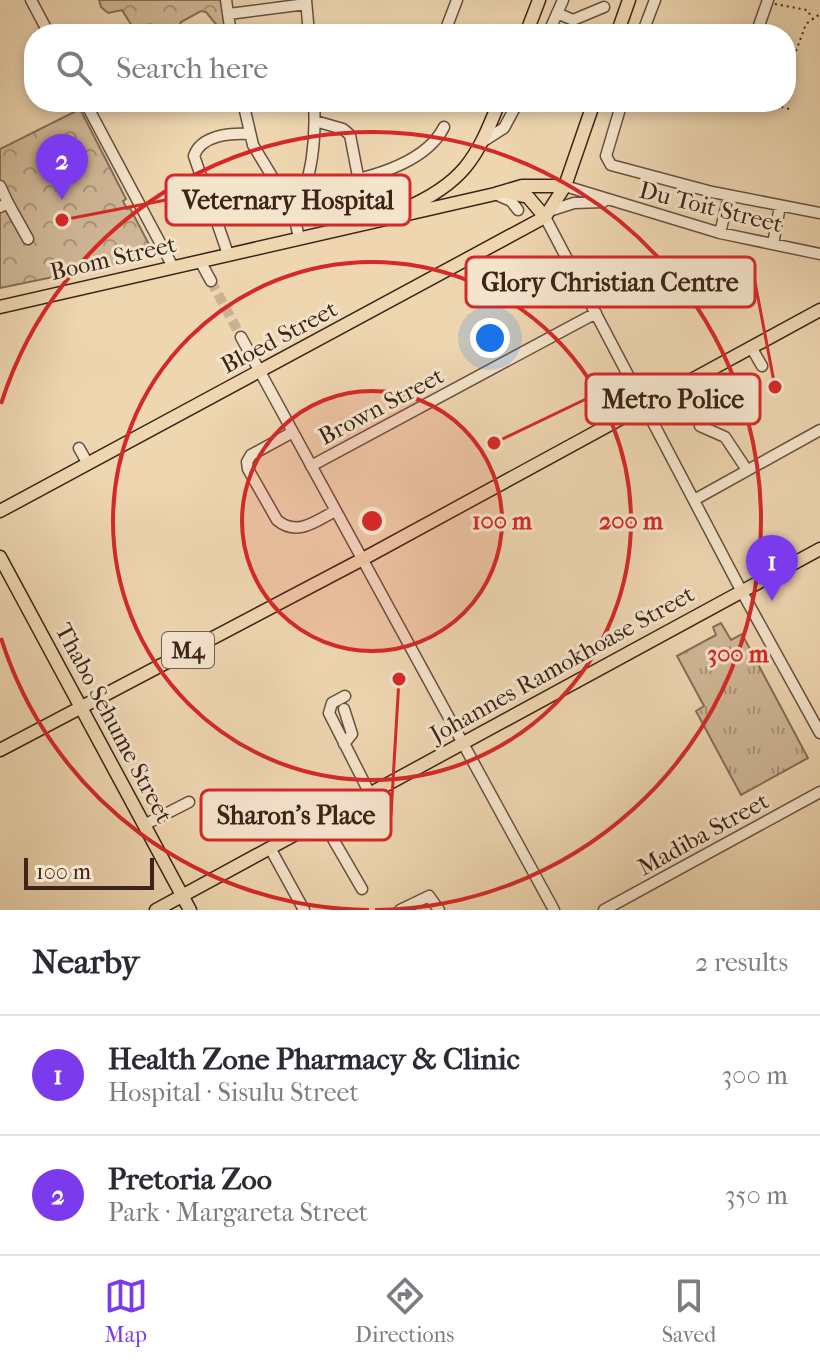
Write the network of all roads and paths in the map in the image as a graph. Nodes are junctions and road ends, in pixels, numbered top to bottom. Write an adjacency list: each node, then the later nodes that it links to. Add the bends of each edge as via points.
1 (31, 0): 15 (street)
2 (226, 0): 12 (street)
3 (457, 0): 18 (street)
4 (539, 0): 19 (main road)
5 (563, 0): 11 (street)
6 (629, 0): 21 (main road)
7 (655, 0): 22 (street)
8 (306, 2): 12 (street); 17 (street)
9 (768, 2): 14 (path, via 807,10); 23 (street)
10 (604, 7): 11 (street, via 573,20)
11 (557, 13): 20 (street)
12 (229, 14): 16 (street)
13 (820, 14): 14 (path)
14 (813, 19): 24 (path)
15 (44, 24)
16 (230, 24)
17 (308, 24)
18 (448, 24)
19 (530, 24)
20 (552, 24)
21 (621, 24)
22 (646, 24)
23 (760, 24)
24 (796, 51)
25 (90, 112): 59 (street)
26 (245, 112): 34 (street)
27 (315, 112): 32 (street)
28 (495, 112): 35 (main road)
29 (513, 112): 35 (street, via 504,128)
30 (591, 112): 38 (main road, Bloed Street)
31 (619, 112): 41 (street, via 606,156 611,165)
32 (315, 121): 36 (street, via 347,131); 45 (street, via 306,183)
33 (444, 127): 36 (street, via 426,151)
34 (249, 134): 45 (street); 56 (street, via 230,133 202,143 194,156)
35 (482, 142): 49 (main road, via 467,167 439,192)
36 (359, 181): 39 (street); 49 (street)
37 (0, 186): 43 (street)
38 (565, 186): 40 (main road, Boom Street, via 522,186); 42 (street, Du Toit Street); 47 (main road, Bloed Street)
39 (317, 187)
40 (498, 194): 47 (main road, via 528,197); 48 (street); 49 (main road, Boom Street)
41 (729, 196): 44 (street); 50 (street)
42 (613, 202): 47 (street, Du Toit Street, via 574,203); 50 (street, Du Toit Street)
43 (4, 205): 52 (street)
44 (780, 206): 46 (street); 53 (street)
45 (293, 211): 51 (street)
46 (820, 213)
47 (547, 214): 48 (main road, Bloed Street); 63 (street)
48 (522, 218): 67 (main road, Bloed Street)
49 (373, 221): 51 (main road, Boom Street)
50 (720, 233): 53 (street, Du Toit Street)
51 (299, 238): 56 (main road, Boom Street)
52 (28, 239)
53 (773, 244): 55 (street, Du Toit Street)
54 (820, 248): 55 (street, Du Toit Street)
55 (800, 249): 57 (street, Du Toit Street)
56 (228, 254): 58 (main road, Boom Street)
57 (820, 254)
58 (200, 261): 59 (main road, Boom Street); 60 (street)
59 (173, 267): 61 (main road, Boom Street)
60 (211, 281)
61 (0, 306)
62 (820, 310): 65 (main road, M4)
63 (596, 313): 68 (street); 74 (street, Brown Street)
64 (241, 337): 67 (street)
65 (751, 347): 66 (street); 68 (main road, M4)
66 (762, 366)
67 (260, 372): 71 (street); 73 (main road, Bloed Street)
68 (643, 405): 76 (street); 81 (main road, M4)
69 (700, 426): 75 (street, via 725,437)
70 (820, 430): 75 (street)
71 (293, 432): 74 (street); 78 (street, via 251,455 248,469 284,525 303,527)
72 (79, 448): 73 (street)
73 (88, 464): 77 (main road, Bloed Street)
74 (311, 466): 78 (street)
75 (747, 470): 76 (street)
76 (694, 500): 82 (street)
77 (0, 511)
78 (335, 511): 81 (street)
79 (820, 549): 82 (main road, Johannes Ramokhoase Street)
80 (0, 557): 84 (main road, Thabo Sehume Street)
81 (361, 560): 84 (main road, M4); 87 (street)
82 (742, 592): 86 (street); 87 (main road, Johannes Ramokhoase Street)
83 (345, 696): 88 (street, via 329,709)
84 (79, 707): 89 (main road, M4); 94 (main road, Thabo Sehume Street)
85 (344, 709): 88 (street, via 352,734)
86 (820, 733)
87 (464, 743): 91 (main road, Johannes Ramokhoase Street); 103 (street)
88 (344, 744): 91 (street)
89 (0, 750)
90 (820, 792): 104 (street, Madiba Street)
91 (370, 794): 93 (main road, Johannes Ramokhoase Street)
92 (189, 802): 94 (street)
93 (322, 820): 95 (main road, Johannes Ramokhoase Street); 96 (street)
94 (144, 825): 97 (main road, Thabo Sehume Street)
95 (270, 848): 97 (main road, Johannes Ramokhoase Street); 101 (street)
96 (362, 889)
97 (182, 896): 99 (main road, Johannes Ramokhoase Street); 100 (main road, Thabo Sehume Street)
98 (435, 909): 102 (street, via 429,896)
99 (156, 910)
100 (190, 910)
101 (304, 910)
102 (400, 910)
103 (554, 910)
104 (604, 910)

